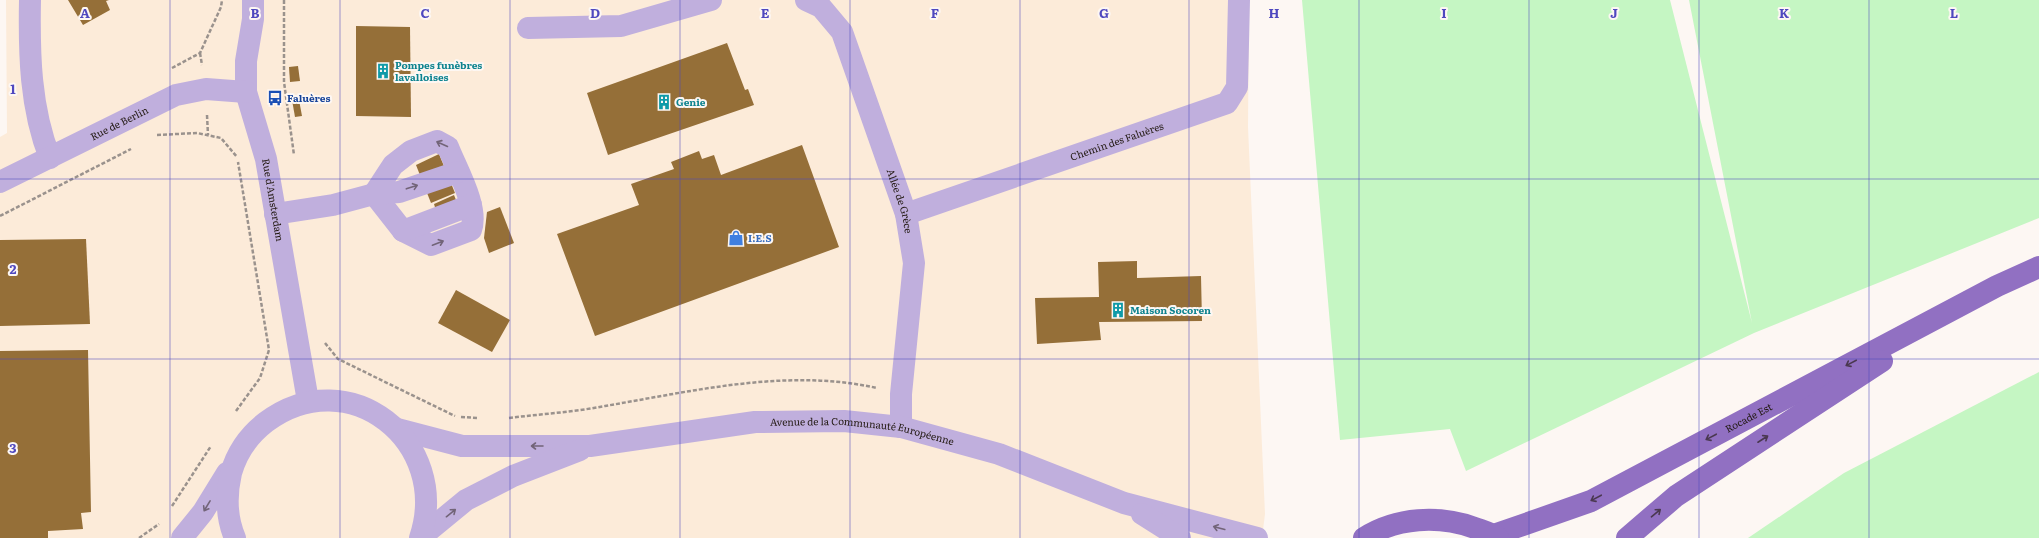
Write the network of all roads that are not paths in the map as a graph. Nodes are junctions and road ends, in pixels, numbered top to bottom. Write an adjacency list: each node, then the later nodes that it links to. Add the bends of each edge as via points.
1 (30, 0): 8 (street, via 33,87 40,134)
2 (253, 0): 7 (street, Rue d'Amsterdam, via 253,19 246,61)
3 (711, 0): 6 (street, via 621,26)
4 (806, 0): 13 (street, Allée de Grèce, via 821,7 842,32)
5 (1239, 0): 13 (street, Chemin des Faluères, via 1237,87 1227,103)
6 (528, 28)
7 (246, 92): 8 (street, Rue de Berlin, via 206,89 176,95); 12 (street, Rue d'Amsterdam, via 266,159)
8 (50, 158): 10 (street, Rue de Berlin)
9 (458, 172): 11 (street, one-way to 9, via 399,192); 11 (street, one-way to 11, via 448,147 437,141 412,151 392,165); 11 (street, one-way to 9, via 403,231 471,205)
10 (0, 182)
11 (374, 194): 12 (street, via 334,205)
12 (275, 214): 16 (street, Rue d'Amsterdam)
13 (906, 214): 17 (street, Allée de Grèce, via 914,263 901,394)
14 (2039, 267): 15 (main road, Rocade Est)
15 (1996, 286): 22 (main road, Rocade Est, one-way to 22, via 1591,501); 29 (main road, Rocade Est, one-way to 15, via 1676,496)
16 (308, 401): 18 (street, via 343,401 372,411); 20 (street, via 280,412 253,432)
17 (901, 427): 19 (street, Avenue de la Communauté Européenne, via 844,421 755,422); 21 (street, Avenue de la Communauté Européenne, via 999,454)
18 (397, 429): 19 (street, Avenue de la Communauté Européenne, one-way to 18, via 462,446); 25 (street, via 415,452 425,480 427,508)
19 (590, 446): 25 (street, Avenue de la Communauté Européenne, one-way to 19, via 466,500 513,476)
20 (235, 460): 23 (street, one-way to 23, via 203,512); 24 (street, via 226,493 230,526)
21 (1124, 503): 26 (street, Avenue de la Communauté Européenne); 27 (street, Avenue de la Communauté Européenne, one-way to 21)
22 (1496, 537): 28 (main road, via 1456,521 1416,519 1376,530)
23 (182, 538)
24 (235, 538)
25 (420, 538)
26 (1180, 538)
27 (1257, 538)
28 (1364, 538)
29 (1627, 538)

